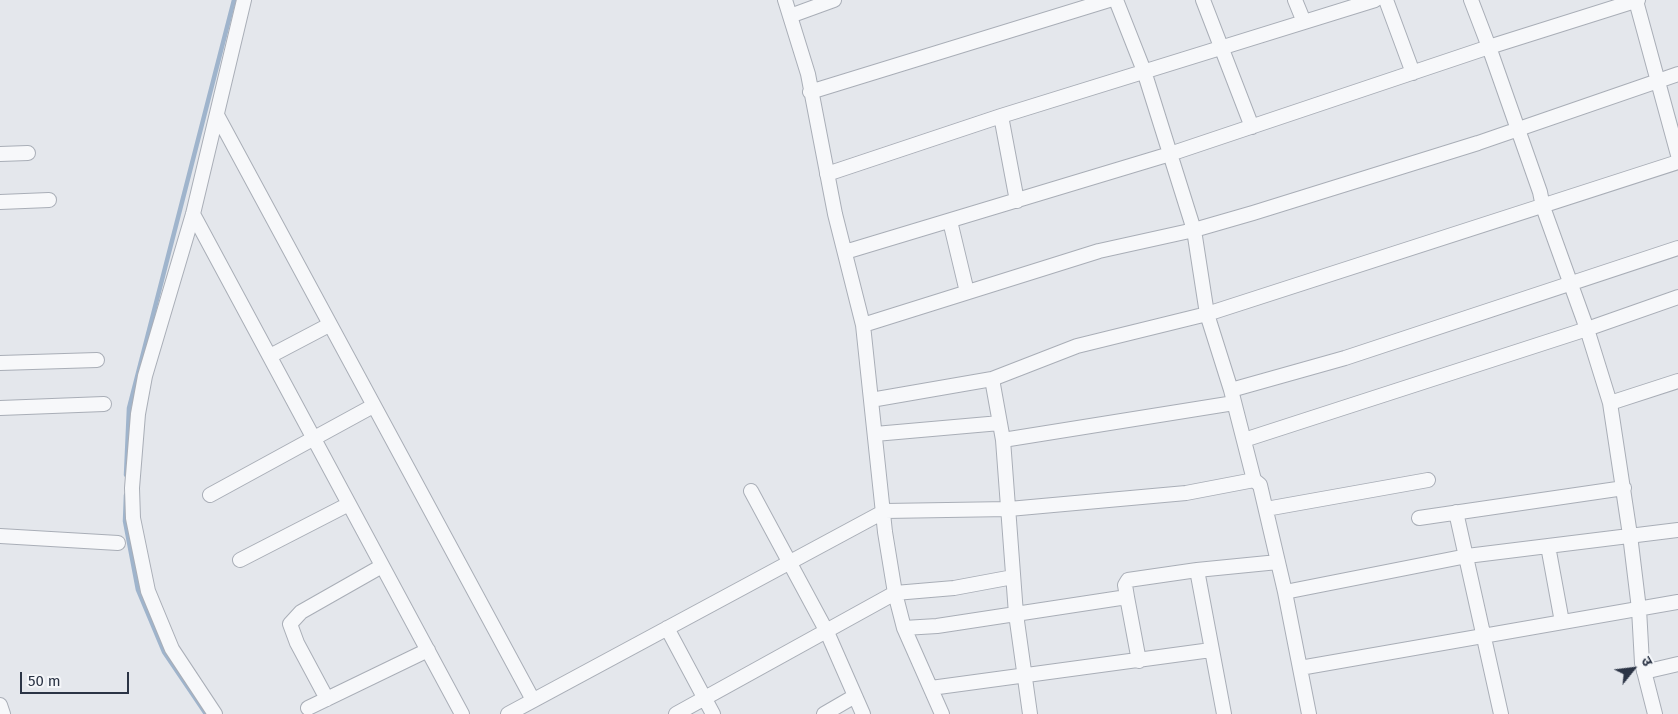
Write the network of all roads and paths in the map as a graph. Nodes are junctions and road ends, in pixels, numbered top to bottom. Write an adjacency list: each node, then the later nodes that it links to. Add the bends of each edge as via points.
1 (244, 0): 21 (street)
2 (785, 0): 12 (street)
3 (834, 0): 12 (street)
4 (1109, 0): 20 (street)
5 (1116, 0): 16 (street)
6 (1203, 0): 14 (street)
7 (1295, 0): 13 (street)
8 (1375, 0): 13 (street)
9 (1386, 0): 17 (street)
10 (1471, 0): 15 (street)
11 (1637, 0): 15 (street); 19 (street)
12 (790, 16): 20 (street, via 808,74)
13 (1304, 22): 14 (street)
14 (1221, 47): 16 (street); 23 (street)
15 (1490, 47): 17 (street); 24 (street)
16 (1144, 72): 22 (street); 27 (street)
17 (1413, 73): 23 (street)
18 (1678, 74): 19 (street)
19 (1657, 82): 24 (street); 28 (street)
20 (810, 92): 30 (street)
21 (217, 115): 35 (street); 44 (street)
22 (1001, 116): 30 (street); 32 (street)
23 (1252, 127): 27 (street)
24 (1518, 129): 34 (street); 37 (street)
25 (28, 153): 26 (street)
26 (0, 154)
27 (1170, 154): 32 (street); 37 (street)
28 (1678, 155)
29 (1678, 162): 34 (street)
30 (827, 174): 39 (street)
31 (49, 200): 33 (street)
32 (1017, 201): 36 (street)
33 (0, 202)
34 (1543, 207): 40 (street); 43 (street)
35 (193, 214): 47 (street); 113 (street, via 145,376 134,453 133,518 148,591 159,621 172,649)
36 (950, 221): 39 (street); 41 (street)
37 (1194, 230): 41 (street, via 1099,250); 43 (street)
38 (1678, 248): 40 (street)
39 (845, 252): 45 (street)
40 (1570, 282): 46 (street); 52 (street)
41 (967, 292): 45 (street)
42 (1678, 297): 46 (street)
43 (1207, 314): 50 (street, via 1077,346); 52 (street)
44 (329, 325): 47 (street); 56 (street)
45 (863, 325): 53 (street)
46 (1587, 329): 54 (street); 62 (street)
47 (270, 356): 60 (street)
48 (96, 360): 49 (street)
49 (0, 362)
50 (992, 379): 53 (street); 58 (street)
51 (1678, 381): 54 (street)
52 (1233, 397): 61 (street); 62 (street)
53 (871, 400): 59 (street)
54 (1610, 403): 65 (street)
55 (104, 404): 57 (street)
56 (374, 406): 60 (street); 108 (street)
57 (0, 408)
58 (1000, 423): 59 (street); 61 (street)
59 (875, 434): 71 (street)
60 (314, 438): 67 (street); 68 (street)
61 (1003, 440): 69 (street)
62 (1244, 440): 63 (street)
63 (1254, 480): 69 (street, via 1186,493); 70 (street, via 1260,485)
64 (1428, 480): 70 (street)
65 (1624, 488): 72 (street); 75 (street)
66 (751, 491): 81 (street)
67 (210, 495)
68 (349, 504): 80 (street); 83 (street)
69 (1009, 509): 71 (street); 85 (street)
70 (1266, 509): 82 (street)
71 (885, 511): 81 (street); 87 (street)
72 (1456, 512): 73 (street); 79 (street)
73 (1419, 518)
74 (1678, 530): 75 (street)
75 (1630, 535): 78 (street); 90 (street)
76 (0, 536): 77 (street)
77 (118, 543)
78 (1548, 546): 79 (street); 92 (street)
79 (1467, 556): 86 (street); 96 (street)
80 (240, 560)
81 (789, 562): 93 (street); 95 (street)
82 (1278, 562): 84 (street); 86 (street)
83 (382, 566): 97 (street); 107 (street, via 301,612 290,624)
84 (1197, 570): 88 (street, via 1128,580 1124,585); 98 (street)
85 (1013, 577): 87 (street, via 954,588); 91 (street)
86 (1285, 592): 101 (street)
87 (895, 593): 94 (street); 95 (street)
88 (1127, 597): 91 (street); 99 (street)
89 (1678, 602): 90 (street)
90 (1639, 609): 92 (street); 102 (street)
91 (1016, 614): 94 (street); 103 (street)
92 (1562, 622): 96 (street)
93 (667, 628): 106 (street); 108 (street)
94 (904, 628): 104 (street)
95 (827, 632): 105 (street); 106 (street)
96 (1483, 635): 101 (street); 111 (street)
97 (428, 650): 107 (street); 114 (street)
98 (1212, 650): 99 (street); 122 (street)
99 (1139, 661): 103 (street)
100 (1678, 664): 102 (street)
101 (1300, 668): 123 (street)
102 (1644, 672): 124 (street)
103 (1024, 676): 104 (street); 121 (street)
104 (931, 688): 120 (street)
105 (855, 696): 118 (street); 119 (street)
106 (705, 698): 116 (street); 117 (street)
107 (327, 699): 110 (street)
108 (533, 700): 115 (street)
109 (0, 705): 112 (street)
110 (308, 708)
111 (1496, 713)
112 (3, 714)
113 (215, 714)
114 (462, 714)
115 (508, 714)
116 (676, 714)
117 (714, 714)
118 (824, 714)
119 (863, 714)
120 (942, 714)
121 (1030, 714)
122 (1224, 714)
123 (1307, 714)
124 (1655, 714)

